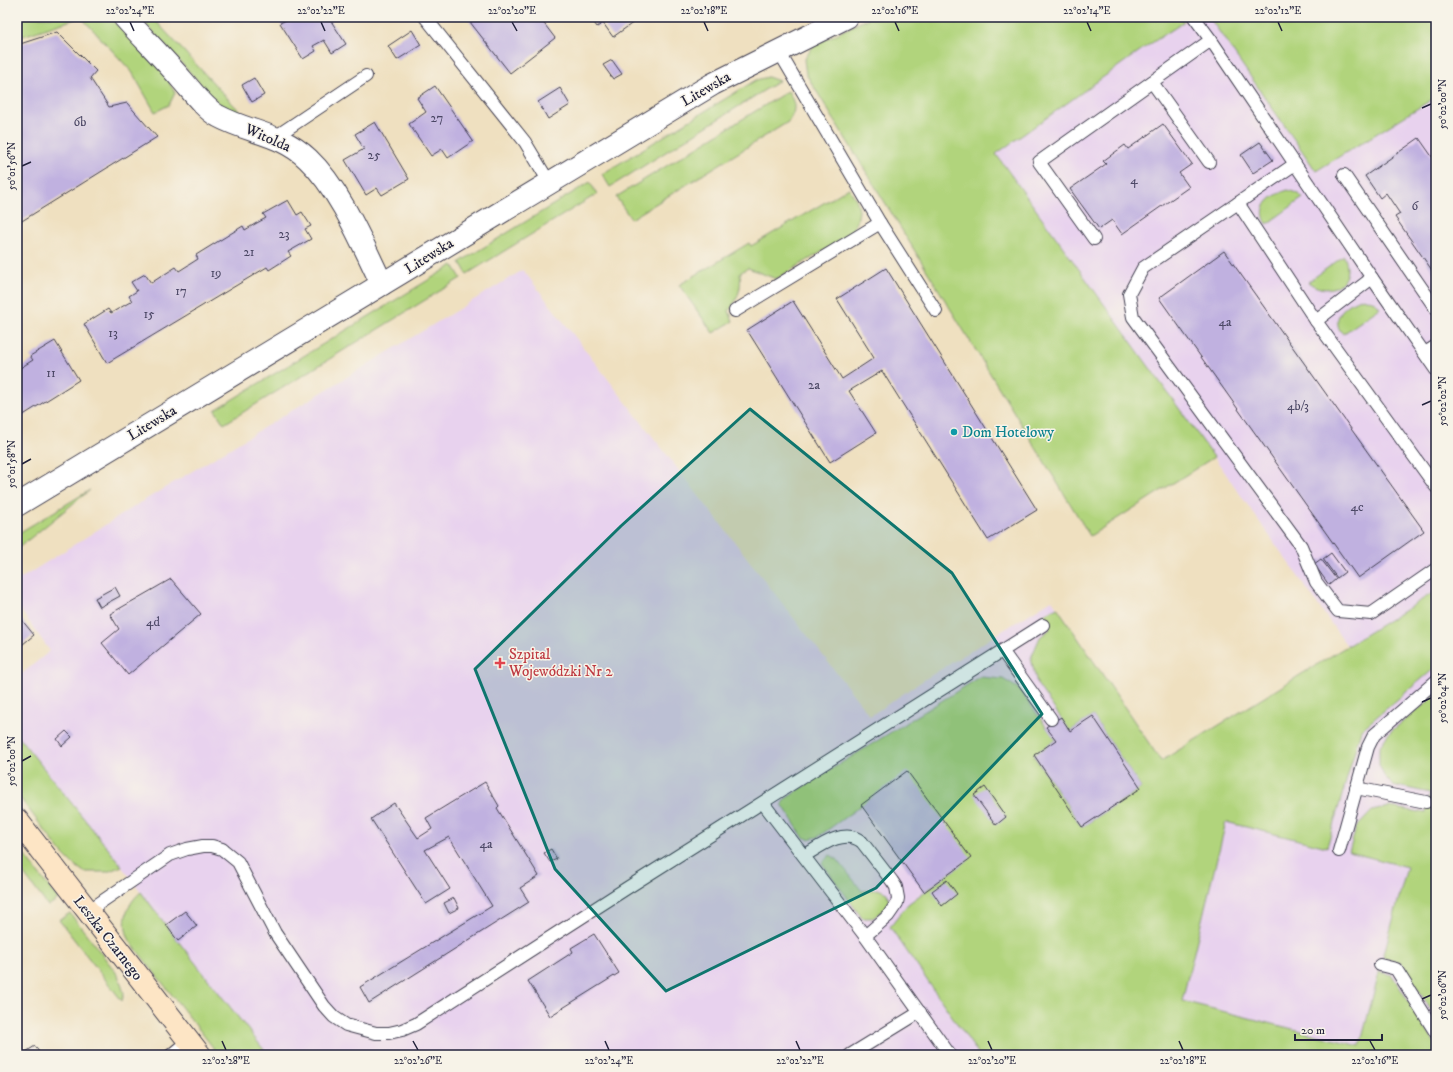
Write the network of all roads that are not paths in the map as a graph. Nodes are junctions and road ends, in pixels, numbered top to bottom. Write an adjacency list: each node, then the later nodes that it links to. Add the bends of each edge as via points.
1 (124, 17): 9 (street, Witolda, via 217,116)
2 (425, 17): 13 (lane, via 525,142)
3 (846, 17): 6 (street, Litewska)
4 (1194, 17): 5 (lane)
5 (1211, 40): 8 (lane); 11 (lane)
6 (778, 50): 13 (street, Litewska, via 713,84); 15 (lane)
7 (366, 76): 9 (lane)
8 (1152, 82): 10 (lane); 16 (lane, via 1039,162)
9 (276, 137): 18 (street, Witolda, via 308,159 327,182 347,214)
10 (1209, 162)
11 (1294, 164): 14 (lane); 17 (lane)
12 (1344, 175): 19 (lane)
13 (549, 182): 18 (street, Litewska)
14 (1238, 203): 22 (lane); 28 (lane, via 1143,268 1129,294 1133,317 1301,546 1316,582 1338,611 1371,614)
15 (880, 223): 20 (lane); 21 (lane)
16 (1094, 239)
17 (1372, 278): 22 (lane); 24 (lane)
18 (382, 284): 27 (street, Litewska)
19 (1436, 309)
20 (735, 311)
21 (936, 311)
22 (1316, 321): 26 (lane)
23 (1436, 346): 24 (lane)
24 (1425, 353): 25 (lane)
25 (1436, 370)
26 (1436, 487)
27 (17, 505)
28 (1436, 569)
29 (1043, 626): 30 (lane)
30 (1003, 652): 32 (lane); 35 (lane)
31 (1436, 681): 33 (lane, via 1374,735)
32 (1052, 719)
33 (1356, 788): 34 (lane); 37 (lane)
34 (1426, 802)
35 (763, 803): 38 (lane); 39 (lane, via 416,1024 389,1033 376,1033 346,1025 324,1006 275,933 238,862 222,849 203,846 170,855)
36 (17, 820): 39 (street, Leszka Czarnego)
37 (1339, 851)
38 (804, 856): 40 (lane); 40 (lane, via 835,839 857,838 892,881 897,892 896,904 888,916)
39 (88, 911): 44 (street, Leszka Czarnego)
40 (865, 936): 42 (lane)
41 (1380, 965): 43 (lane, via 1396,969)
42 (920, 1012): 46 (lane); 47 (lane)
43 (1436, 1033)
44 (194, 1048): 45 (lane)
45 (171, 1055)
46 (850, 1055)
47 (950, 1055)

